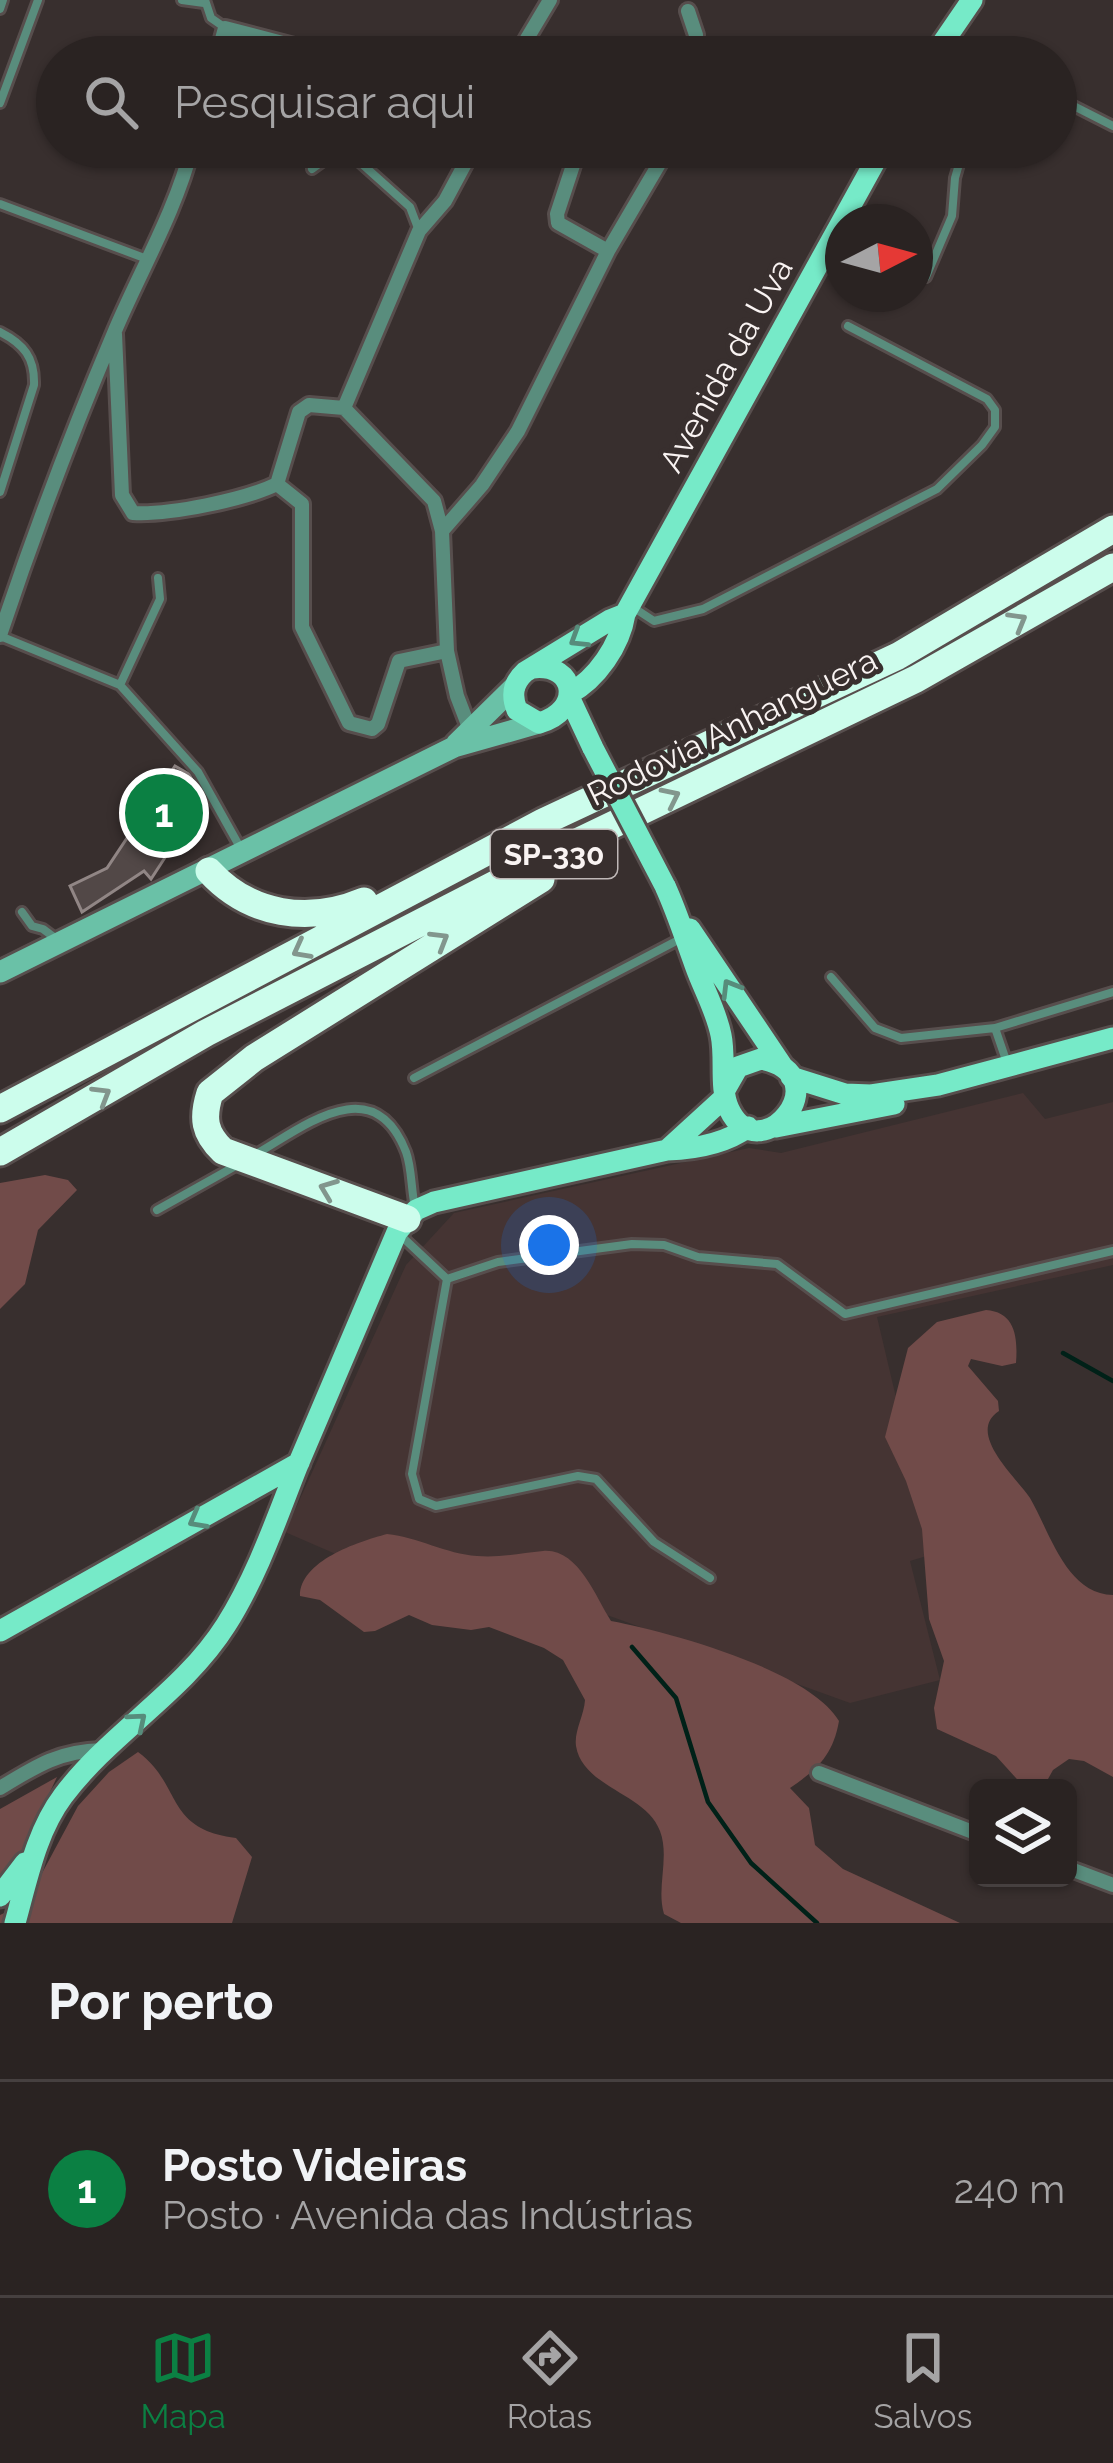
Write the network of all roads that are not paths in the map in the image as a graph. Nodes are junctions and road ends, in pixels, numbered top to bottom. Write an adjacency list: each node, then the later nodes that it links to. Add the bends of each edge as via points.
1 (4, 0): 7 (lane)
2 (38, 0): 15 (lane)
3 (182, 0): 6 (lane)
4 (550, 0): 12 (street)
5 (972, 0): 14 (main road)
6 (204, 1): 9 (lane)
7 (0, 9)
8 (688, 11): 13 (street)
9 (225, 28): 10 (street); 11 (street)
10 (223, 36)
11 (256, 36)
12 (529, 36)
13 (696, 36)
14 (946, 36)
15 (0, 103)
16 (1077, 108): 17 (lane)
17 (1113, 127)
18 (187, 168): 28 (street)
19 (366, 168): 26 (lane, via 410,207)
20 (463, 168): 26 (street)
21 (572, 168): 27 (street, via 558,223)
22 (657, 168): 27 (street)
23 (872, 168): 41 (main road, Avenida da Uva)
24 (958, 168): 29 (lane, via 952,215)
25 (0, 204): 28 (lane)
26 (419, 231): 33 (street)
27 (608, 251): 38 (street, via 518,431)
28 (148, 260): 31 (street)
29 (933, 260)
30 (848, 326): 41 (lane, via 987,399 995,427 982,446 938,489 703,610 654,620)
31 (115, 329): 35 (street, via 122,495 133,513 159,514); 42 (street)
32 (0, 332): 34 (lane, via 35,368)
33 (344, 408): 35 (street, via 309,405 299,412); 38 (street, via 434,501)
34 (2, 478): 36 (lane)
35 (277, 484): 43 (street, via 302,504 302,627 349,723 372,730 379,724 399,661)
36 (0, 493)
37 (1113, 529): 51 (highway, Rodovia Anhanguera / SP-330, via 898,656)
38 (442, 531): 43 (street)
39 (1113, 567): 52 (highway, Rodovia Anhanguera / SP-330, one-way to 39, via 916,679)
40 (158, 578): 45 (lane, via 160,599)
41 (628, 609): 44 (main road, one-way to 44); 47 (main road, Avenida da Uva, via 622,632)
42 (0, 636): 45 (lane)
43 (447, 651): 49 (street)
44 (532, 668): 46 (main road); 47 (main road, via 553,669)
45 (120, 685): 53 (lane, via 198,772)
46 (515, 686): 48 (main road, via 518,710); 49 (main road)
47 (570, 696): 48 (main road); 50 (main road)
48 (547, 720): 49 (main road); 50 (main road)
49 (462, 738): 53 (main road)
50 (591, 746): 55 (main road, bridge)
51 (543, 822): 54 (highway, via 327,913 276,912); 70 (highway, Rodovia Anhanguera / SP-330, one-way to 70)
52 (575, 843): 71 (highway, Rodovia Anhanguera / SP-330, one-way to 52, via 206,1033); 76 (highway, one-way to 52, via 223,1150 205,1126 210,1093 226,1077 539,880)
53 (244, 854): 54 (main road)
54 (209, 871): 58 (main road)
55 (676, 909): 57 (main road); 66 (main road, one-way to 55)
56 (22, 912): 58 (lane)
57 (685, 936): 67 (lane); 69 (main road, via 721,1033)
58 (52, 946): 59 (main road); 60 (main road)
59 (0, 956)
60 (0, 972)
61 (831, 977): 63 (lane, via 875,1028 902,1038)
62 (1113, 992): 63 (lane)
63 (994, 1028): 65 (lane)
64 (1113, 1038): 65 (main road)
65 (1007, 1064): 68 (main road)
66 (788, 1072): 68 (main road, via 845,1094); 69 (main road, via 749,1061 730,1076); 72 (main road, via 796,1099)
67 (414, 1078)
68 (938, 1084): 72 (main road, via 912,1100)
69 (726, 1092): 73 (main road, via 732,1115); 74 (main road)
70 (0, 1109)
71 (50, 1125): 75 (highway, Rodovia Anhanguera / SP-330); 77 (lane)
72 (776, 1126): 73 (main road)
73 (748, 1127): 74 (main road, via 735,1137)
74 (667, 1150): 79 (main road, via 467,1193)
75 (0, 1152)
76 (249, 1158): 78 (lane); 79 (highway, one-way to 76); 79 (lane, via 326,1113 364,1108 380,1115 408,1156)
77 (0, 1166)
78 (157, 1210)
79 (407, 1220): 81 (lane); 82 (main road)
80 (1113, 1251): 81 (lane, via 845,1314 776,1264 698,1257 664,1245 497,1262)
81 (447, 1279): 85 (lane, via 412,1474 418,1499 436,1506 578,1476 596,1480 654,1542)
82 (299, 1463): 83 (main road); 84 (main road)
83 (238, 1497): 84 (main road, via 268,1508); 86 (main road, one-way to 86)
84 (274, 1527): 87 (main road, one-way to 84, via 194,1667 226,1625)
85 (710, 1578)
86 (0, 1630)
87 (102, 1750): 89 (street, via 72,1751); 91 (main road, via 61,1798)
88 (819, 1774): 90 (street)
89 (0, 1788)
90 (969, 1831)
91 (38, 1845): 94 (main road); 95 (main road)
92 (1077, 1871): 93 (street)
93 (1113, 1885)
94 (0, 1896)
95 (15, 1923)

